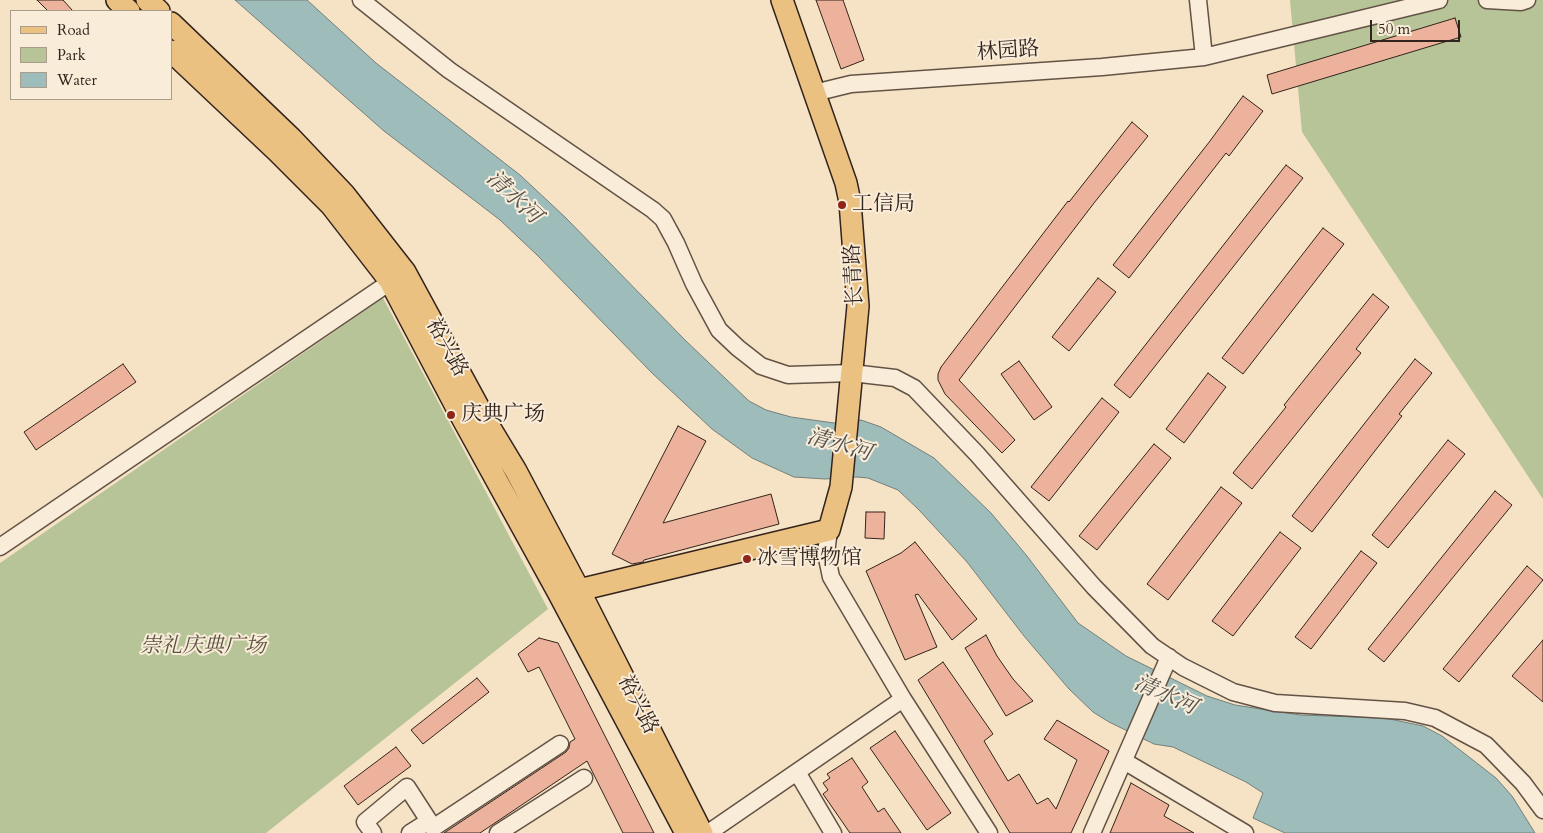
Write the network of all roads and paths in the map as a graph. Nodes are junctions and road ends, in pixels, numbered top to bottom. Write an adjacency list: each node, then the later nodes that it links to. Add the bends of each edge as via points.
1 (118, 0): 9 (main road)
2 (147, 0): 10 (main road)
3 (362, 0): 16 (street, via 449,70 663,219 720,330 761,366 788,375)
4 (782, 0): 14 (main road, 长青路)
5 (1198, 0): 13 (street)
6 (1439, 0): 13 (street, 林园路)
7 (1487, 0): 8 (street)
8 (1527, 0)
9 (128, 10)
10 (158, 10)
11 (172, 24): 15 (main road, 裕兴路, via 291,138 344,194)
12 (172, 52): 15 (main road, 裕兴路, via 277,151)
13 (1204, 57): 14 (street, 林园路, via 851,84)
14 (814, 93): 16 (main road, 长青路, via 850,202 858,306)
15 (398, 276): 18 (street); 19 (main road, 裕兴路, via 516,471)
16 (852, 374): 17 (main road, 长青路, via 840,487); 20 (street, via 895,378 914,388)
17 (829, 530): 19 (main road); 21 (street, via 826,552 831,577)
18 (0, 547)
19 (568, 591): 31 (main road, 裕兴路); 32 (main road, 裕兴路)
20 (1166, 664): 23 (street); 26 (street, via 1183,667 1233,692 1275,703 1405,711 1435,718 1486,746 1523,783)
21 (902, 699): 24 (street); 35 (street)
22 (560, 744): 27 (street, via 433,828)
23 (1124, 761): 36 (street); 37 (street)
24 (797, 772): 33 (street); 34 (street)
25 (584, 778): 30 (street)
26 (1543, 810)
27 (429, 821): 28 (street, via 407,787 365,822); 29 (street)
28 (373, 833)
29 (410, 833)
30 (498, 833)
31 (686, 833)
32 (702, 833)
33 (708, 833)
34 (833, 833)
35 (988, 833)
36 (1092, 833)
37 (1245, 833)

